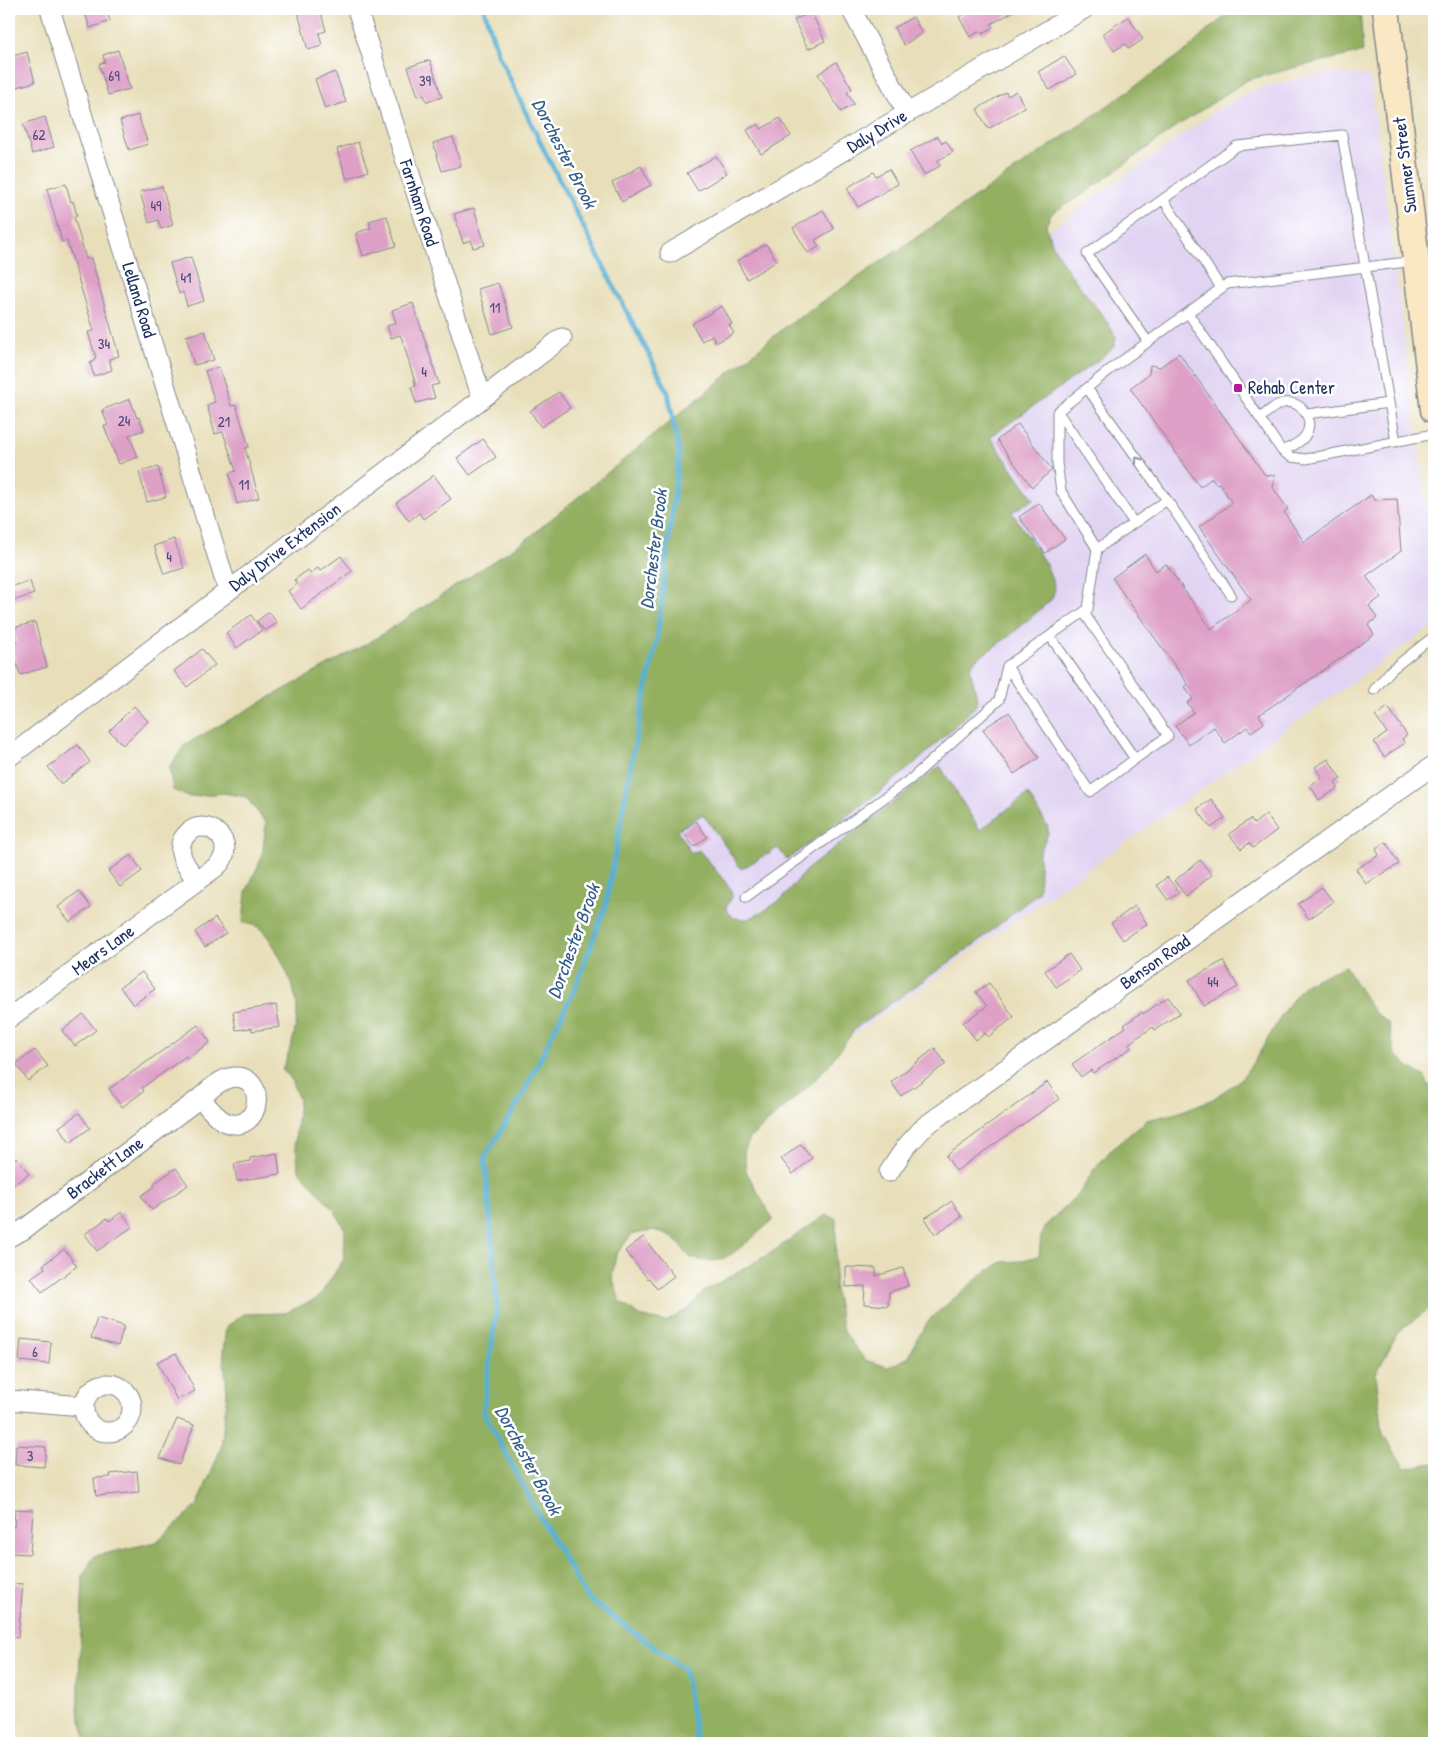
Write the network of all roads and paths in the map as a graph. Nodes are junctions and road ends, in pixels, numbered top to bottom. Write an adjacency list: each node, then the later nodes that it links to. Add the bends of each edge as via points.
1 (50, 9): 28 (street, Lelland Road)
2 (357, 9): 16 (street, Farnham Road)
3 (851, 9): 6 (street)
4 (1084, 9): 6 (street, Daly Drive)
5 (1386, 9): 9 (main road, Sumner Street)
6 (907, 113): 8 (street, Daly Drive)
7 (1163, 199): 10 (lane, via 1237,146 1342,135); 11 (lane); 14 (lane, via 1087,254)
8 (670, 253)
9 (1416, 260): 10 (lane); 18 (main road, Sumner Street)
10 (1365, 267): 11 (lane, via 1227,284); 17 (lane)
11 (1221, 288): 12 (lane)
12 (1188, 313): 14 (lane); 21 (lane)
13 (562, 338): 16 (street, Daly Drive Extension)
14 (1148, 342): 15 (lane)
15 (1087, 388): 19 (lane); 25 (lane, one-way to 15)
16 (482, 398): 28 (street, Daly Drive Extension)
17 (1389, 403): 20 (lane); 23 (lane)
18 (1434, 410)
19 (1057, 412): 26 (lane); 27 (lane, via 1057,462 1061,491)
20 (1307, 414): 21 (lane, via 1296,404 1288,403 1274,407); 24 (lane, via 1306,436)
21 (1260, 418): 24 (lane)
22 (1434, 434): 23 (lane)
23 (1396, 442): 24 (lane, via 1306,459 1291,457)
24 (1282, 451)
25 (1167, 500): 26 (lane); 29 (lane)
26 (1134, 523): 27 (lane)
27 (1097, 549): 30 (lane, via 1088,609)
28 (228, 591): 35 (street, Daly Drive Extension)
29 (1231, 595)
30 (1084, 613): 31 (lane); 36 (lane, via 1168,736)
31 (1050, 636): 33 (lane); 36 (lane)
32 (1434, 636): 34 (lane, via 1391,670)
33 (1007, 666): 36 (lane, via 1090,792); 39 (lane, via 999,700 912,778)
34 (1374, 690)
35 (9, 755)
36 (1134, 759)
37 (1434, 765): 42 (street, Benson Road, via 925,1126 913,1136)
38 (197, 881): 40 (street, Mears Lane)
39 (746, 897)
40 (9, 1018)
41 (200, 1098): 43 (street, Brackett Lane)
42 (889, 1172)
43 (9, 1238)
44 (9, 1400): 45 (street)
45 (84, 1406)

